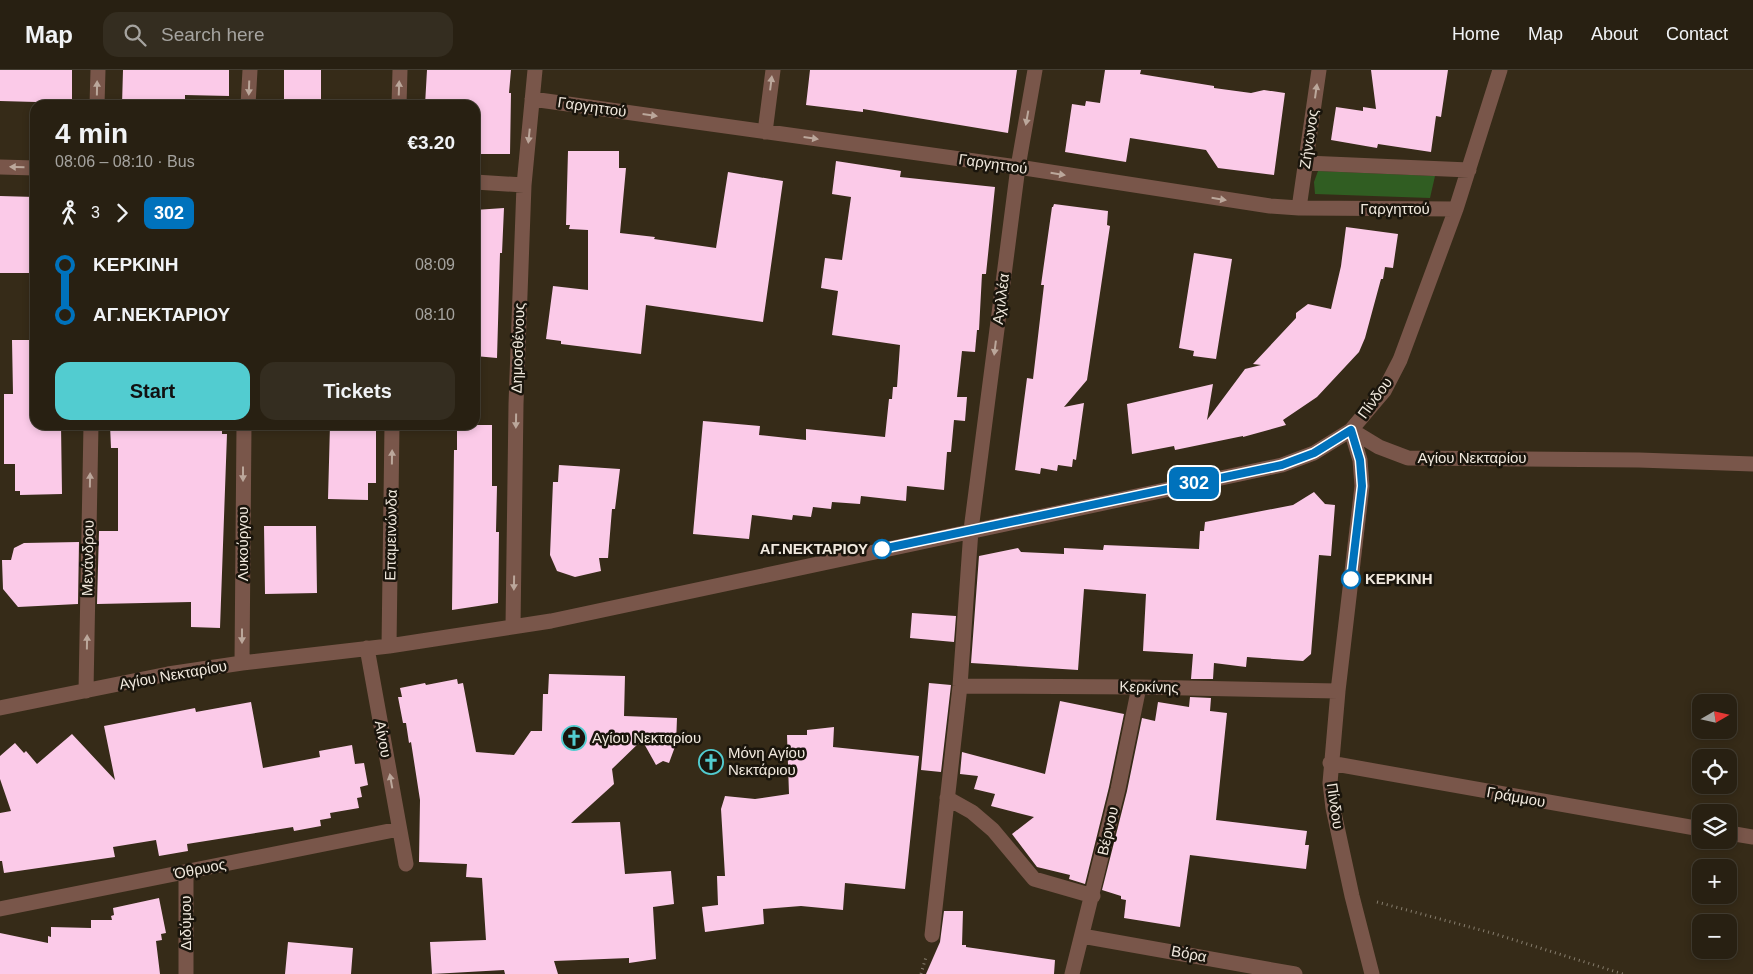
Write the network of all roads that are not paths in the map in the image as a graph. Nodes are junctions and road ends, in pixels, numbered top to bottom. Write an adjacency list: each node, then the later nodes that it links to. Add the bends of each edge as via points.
1 (98, 70): 10 (street, one-way to 1)
2 (250, 70): 11 (street, one-way to 11)
3 (400, 70): 12 (street, one-way to 3)
4 (535, 70): 9 (street, Δημοσθένους)
5 (773, 70): 13 (street, one-way to 5)
6 (1035, 70): 17 (street, Αχιλλέα, one-way to 17)
7 (1319, 70): 14 (street, Ζήνωνος, one-way to 7)
8 (1500, 70): 18 (street, Πίνδου)
9 (532, 99): 13 (street, Γαργηττού, one-way to 13); 20 (street, Δημοσθένους, one-way to 20)
10 (97, 100)
11 (248, 100)
12 (399, 100)
13 (765, 132): 17 (street, Γαργηττού, one-way to 17)
14 (1306, 163): 18 (street); 21 (street, Ζήνωνος)
15 (0, 167): 16 (street, one-way to 15)
16 (30, 168)
17 (1018, 168): 21 (street, Γαργηττού, one-way to 21); 28 (street, Αχιλλέα, one-way to 28)
18 (1469, 170): 22 (street, Πίνδου)
19 (480, 182): 20 (street)
20 (524, 185): 29 (street, Δημοσθένους, one-way to 29, via 516,404)
21 (1299, 208): 22 (street, Γαργηττού)
22 (1456, 209): 26 (street, Πίνδου, via 1400,360 1384,391)
23 (91, 430): 35 (street, Μενάνδρου, one-way to 23)
24 (244, 430): 32 (street, Λυκούργου, one-way to 32)
25 (392, 430): 30 (street, Επαμεινώνδα, one-way to 25)
26 (1351, 430): 27 (street, Αγίου Νεκταρίου, via 1379,447 1408,458); 28 (street, Αγίου Νεκταρίου, via 1314,453 1282,465); 36 (street, Πίνδου, via 1360,460 1362,486)
27 (1753, 464)
28 (972, 530): 29 (street, Αγίου Νεκταρίου); 33 (street, Αχιλλέα)
29 (513, 627): 30 (street, Αγίου Νεκταρίου)
30 (389, 646): 31 (street, Αγίου Νεκταρίου)
31 (367, 648): 32 (street, Αγίου Νεκταρίου); 41 (street, Αίνου, one-way to 31)
32 (242, 663): 35 (street, Αγίου Νεκταρίου)
33 (960, 686): 34 (street, Κερκίνης); 39 (street, Αχιλλέα)
34 (1139, 687): 36 (street, Κερκίνης); 46 (street, Βέρνου)
35 (86, 691): 37 (street, Αγίου Νεκταρίου)
36 (1338, 691): 38 (street, Πίνδου)
37 (0, 708)
38 (1330, 764): 40 (street, Γράμμου); 54 (street, Πίνδου, via 1333,808)
39 (948, 798): 46 (street, via 993,830 1034,879); 48 (street, Αχιλλέα)
40 (1692, 827)
41 (400, 829): 44 (street, Αίνου); 45 (street, Όθρυος)
42 (1737, 834): 43 (street)
43 (1753, 837)
44 (406, 864)
45 (186, 872): 47 (street, Όθρυος); 51 (street, Διδύμου)
46 (1092, 896): 49 (street, Βέρνου)
47 (0, 909)
48 (932, 935)
49 (1082, 936): 50 (street, Βόρα); 52 (street, Βέρνου)
50 (1256, 970): 53 (street, Βόρα)
51 (186, 974)
52 (1072, 974)
53 (1295, 974)
54 (1372, 974)

